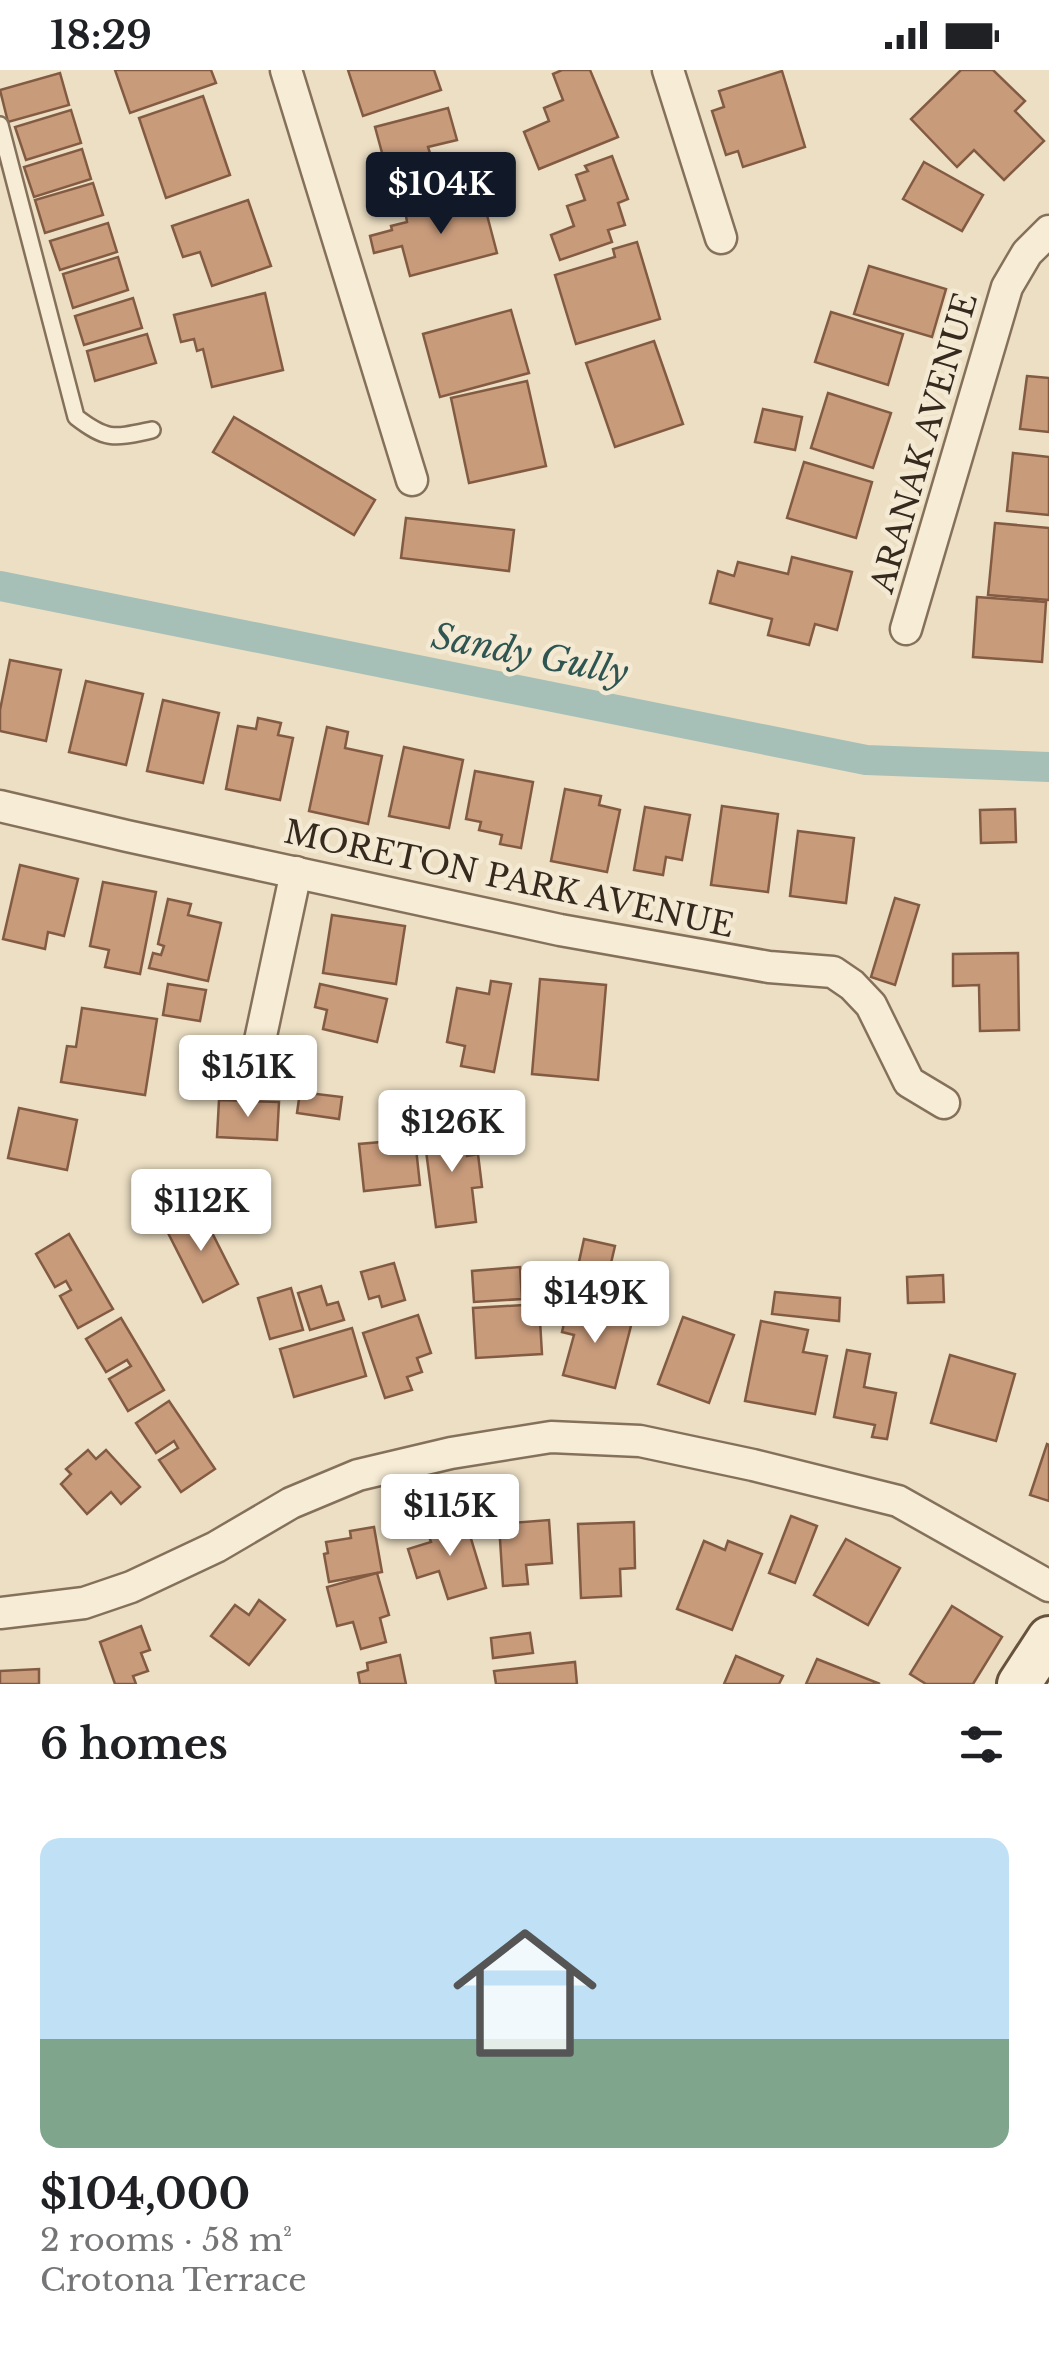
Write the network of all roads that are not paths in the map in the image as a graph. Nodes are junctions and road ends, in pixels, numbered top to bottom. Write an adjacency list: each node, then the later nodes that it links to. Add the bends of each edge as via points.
1 (286, 70): 7 (street)
2 (668, 70): 5 (street)
3 (0, 125): 6 (lane, via 76,416 97,433 120,437)
4 (1049, 230): 8 (street, ARANAK AVENUE, via 1007,287)
5 (721, 238)
6 (152, 430)
7 (412, 480)
8 (906, 629)
9 (0, 806): 10 (street, MORETON PARK AVENUE)
10 (296, 872): 11 (street); 12 (street, MORETON PARK AVENUE, via 560,930 768,968 833,972 872,1005 909,1082)
11 (253, 1073)
12 (944, 1103)
13 (1049, 1586): 14 (street, via 898,1501 640,1441 551,1437 358,1475 131,1587 84,1603)
14 (0, 1613)
15 (1049, 1639): 16 (main road)
16 (1019, 1684)

